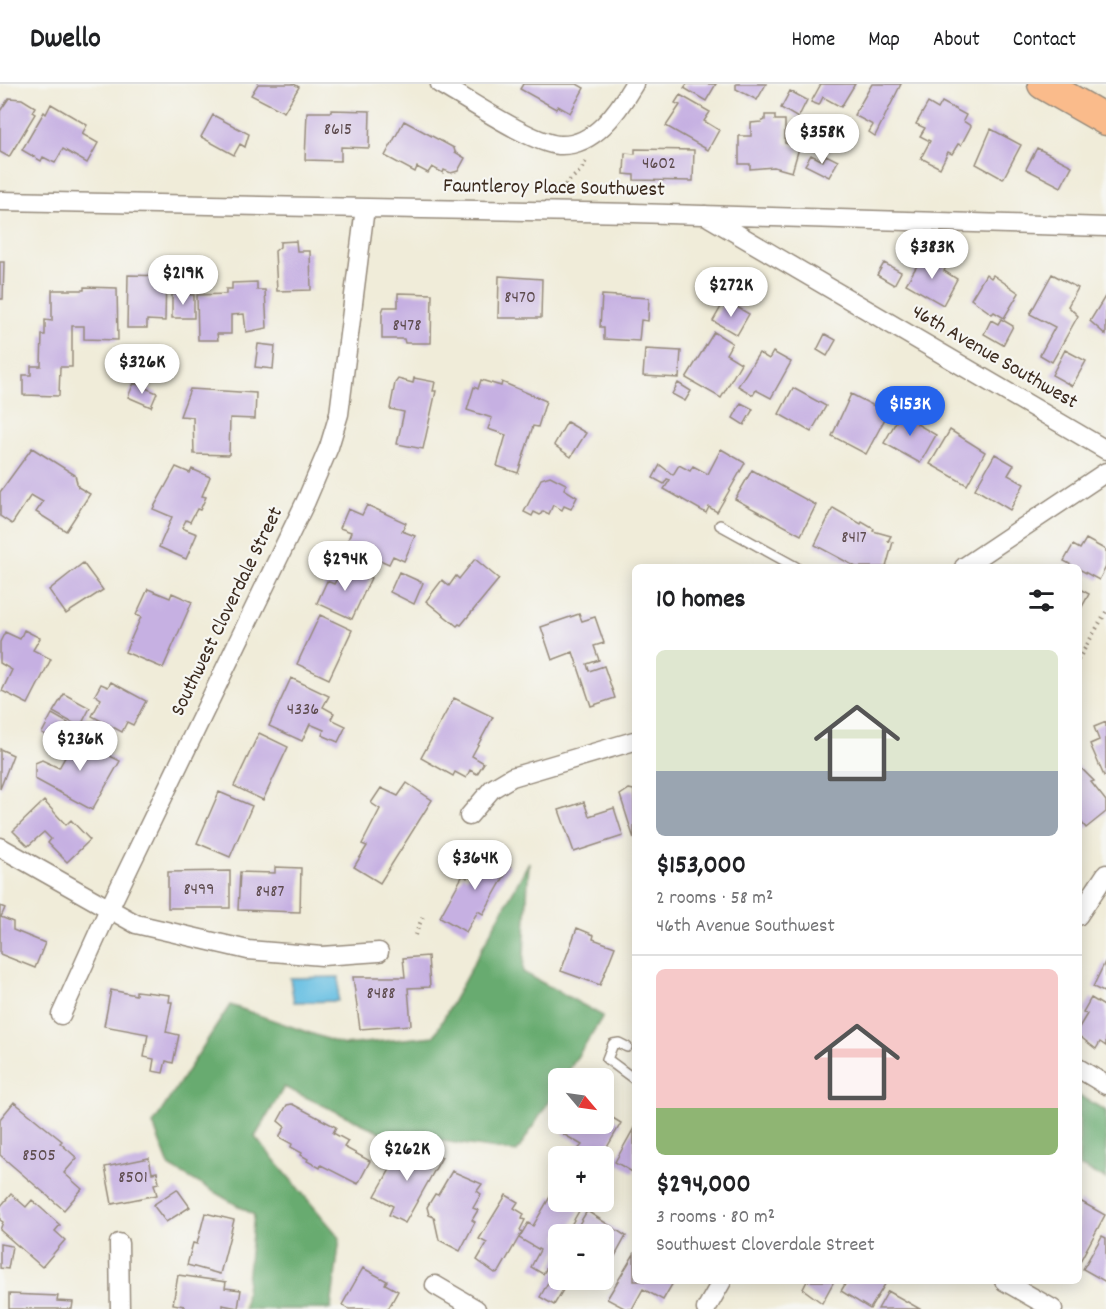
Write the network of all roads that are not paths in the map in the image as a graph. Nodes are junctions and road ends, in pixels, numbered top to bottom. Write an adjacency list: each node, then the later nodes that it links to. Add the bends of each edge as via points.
1 (440, 84): 2 (street, via 539,140 558,145 576,142 605,125)
2 (634, 84)
3 (1043, 84): 4 (main road)
4 (1106, 120)
5 (0, 201): 6 (street, Fauntleroy Place Southwest)
6 (365, 208): 7 (street, Fauntleroy Place Southwest); 18 (street, Southwest Cloverdale Street, via 339,414 329,447)
7 (704, 214): 8 (street, Fauntleroy Place Southwest); 9 (street, 46th Avenue Southwest)
8 (1106, 227)
9 (1106, 450)
10 (1106, 472): 13 (street)
11 (720, 525): 12 (lane)
12 (791, 564)
13 (968, 564)
14 (632, 742): 15 (street, via 512,777 492,789)
15 (469, 816)
16 (0, 847): 18 (street)
17 (1106, 874): 19 (street)
18 (109, 909): 20 (street, via 136,924 248,950 322,956); 21 (street, Southwest Cloverdale Street)
19 (1082, 910)
20 (380, 952)
21 (61, 1015)
22 (627, 1047): 24 (lane, via 613,1044 607,1059)
23 (1082, 1070): 25 (street)
24 (632, 1077)
25 (1106, 1084)
26 (119, 1243): 30 (street)
27 (720, 1284): 32 (street)
28 (1009, 1284): 33 (street)
29 (435, 1285): 31 (street)
30 (120, 1309)
31 (477, 1309)
32 (706, 1309)
33 (1053, 1309)

